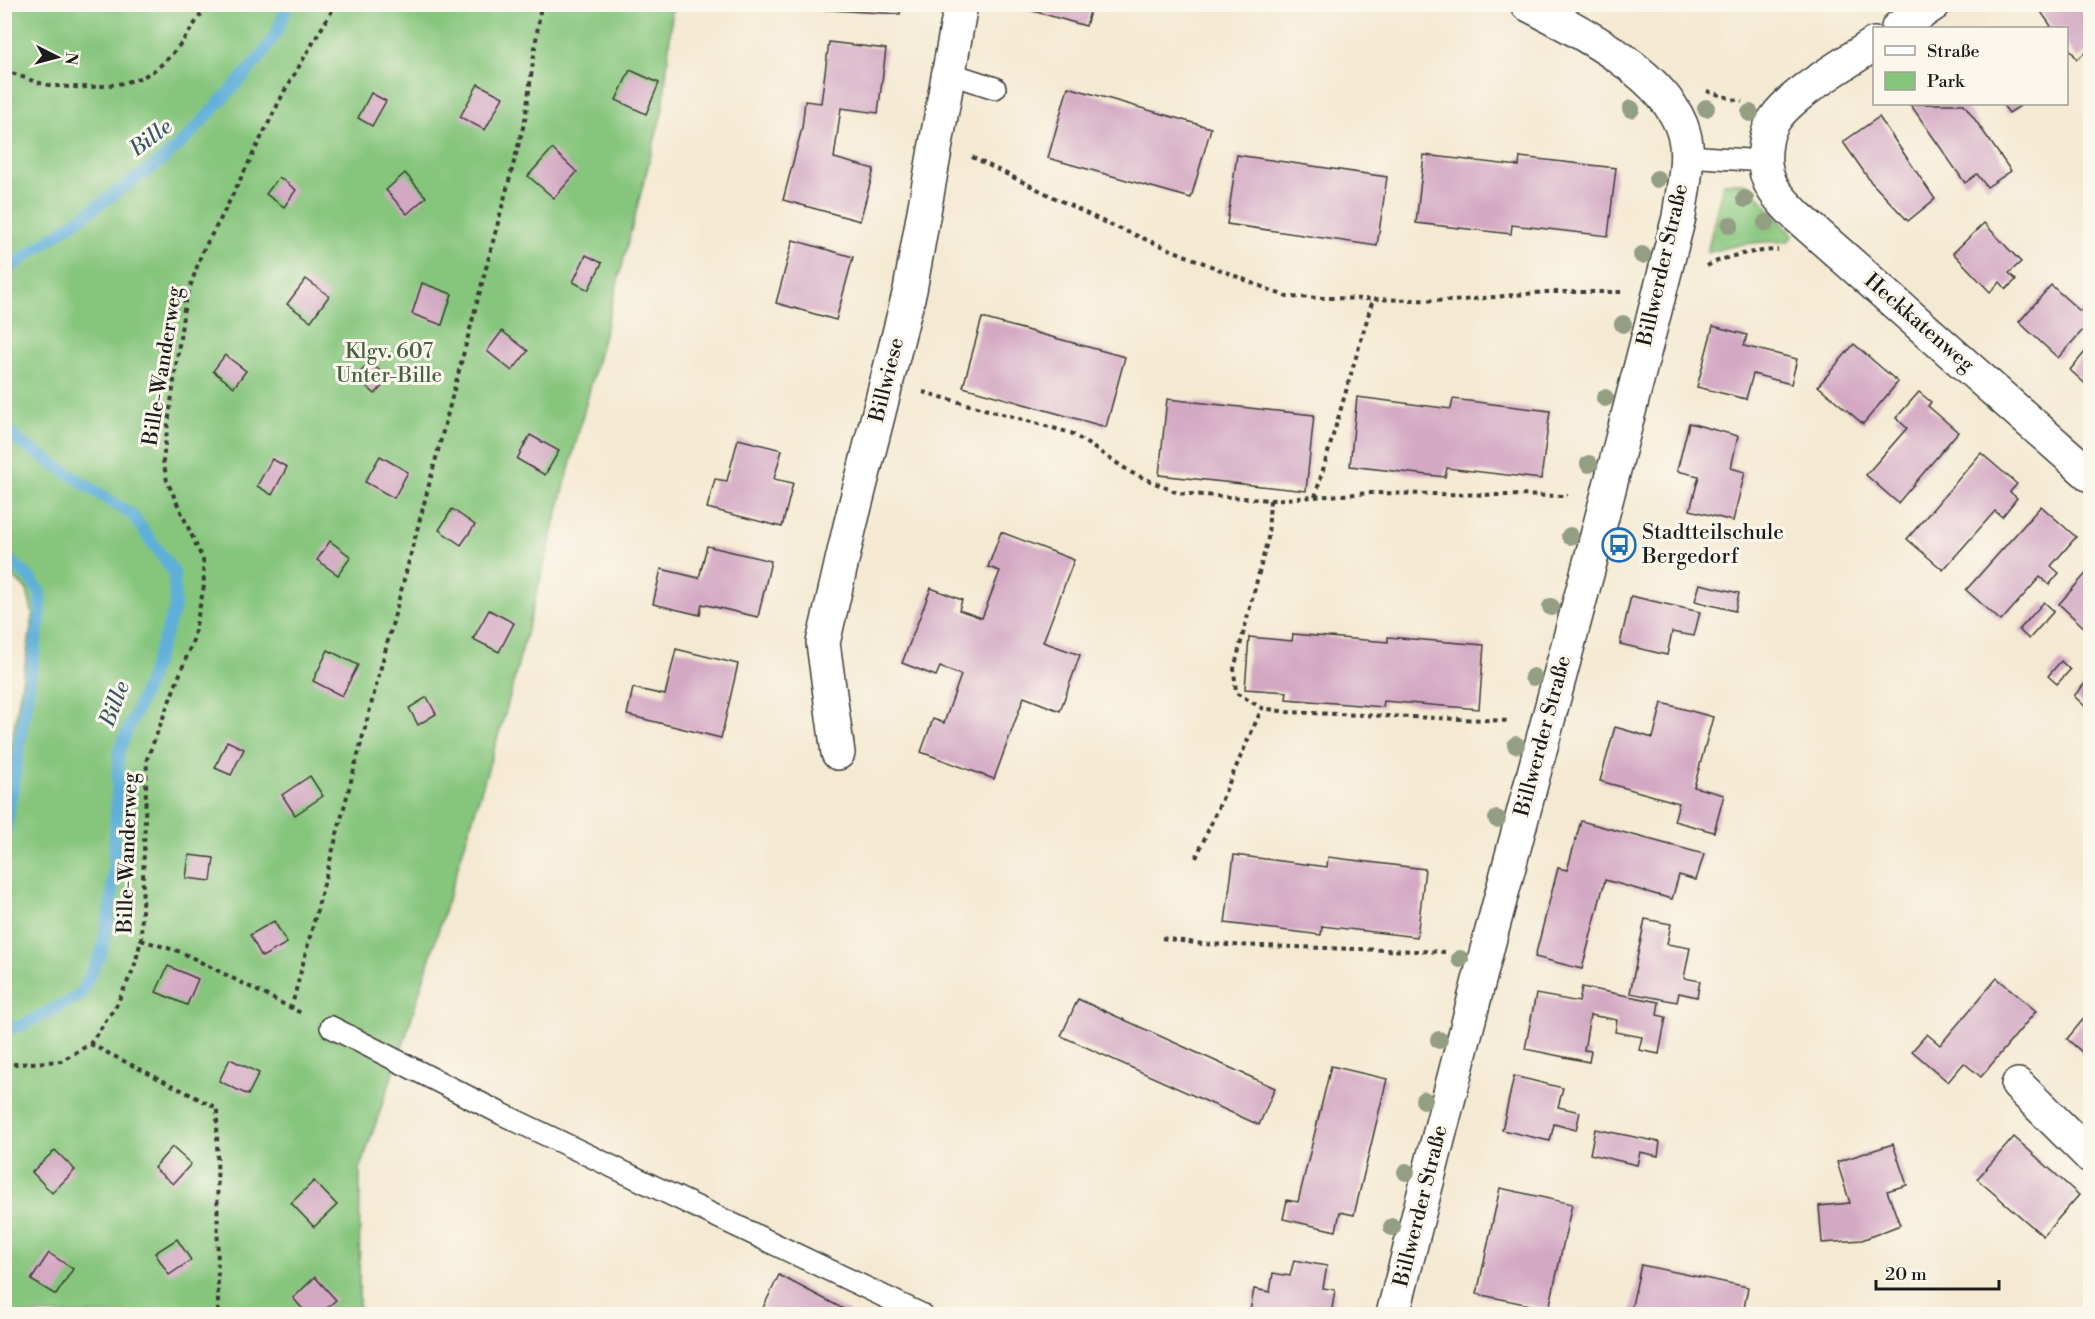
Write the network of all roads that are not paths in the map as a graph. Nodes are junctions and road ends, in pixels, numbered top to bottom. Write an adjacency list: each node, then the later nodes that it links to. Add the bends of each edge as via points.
1 (961, 4): 6 (street, Billwiese)
2 (1527, 4): 8 (street, via 1574,28 1661,91 1680,122)
3 (1934, 4): 4 (street)
4 (1900, 27)
5 (1873, 45): 9 (street, via 1784,108 1769,130)
6 (949, 73): 7 (lane); 11 (street, Billwiese, via 910,290 823,644)
7 (995, 88)
8 (1686, 156): 9 (lane); 15 (street, Billwerder Straße, via 1679,217 1486,953)
9 (1764, 161): 10 (street, Heckkatenweg, via 1764,171 1789,209)
10 (2091, 475)
11 (838, 753)
12 (332, 1026): 16 (lane, via 502,1114)
13 (2018, 1085): 14 (street)
14 (2091, 1156)
15 (1401, 1313)
16 (921, 1314)

